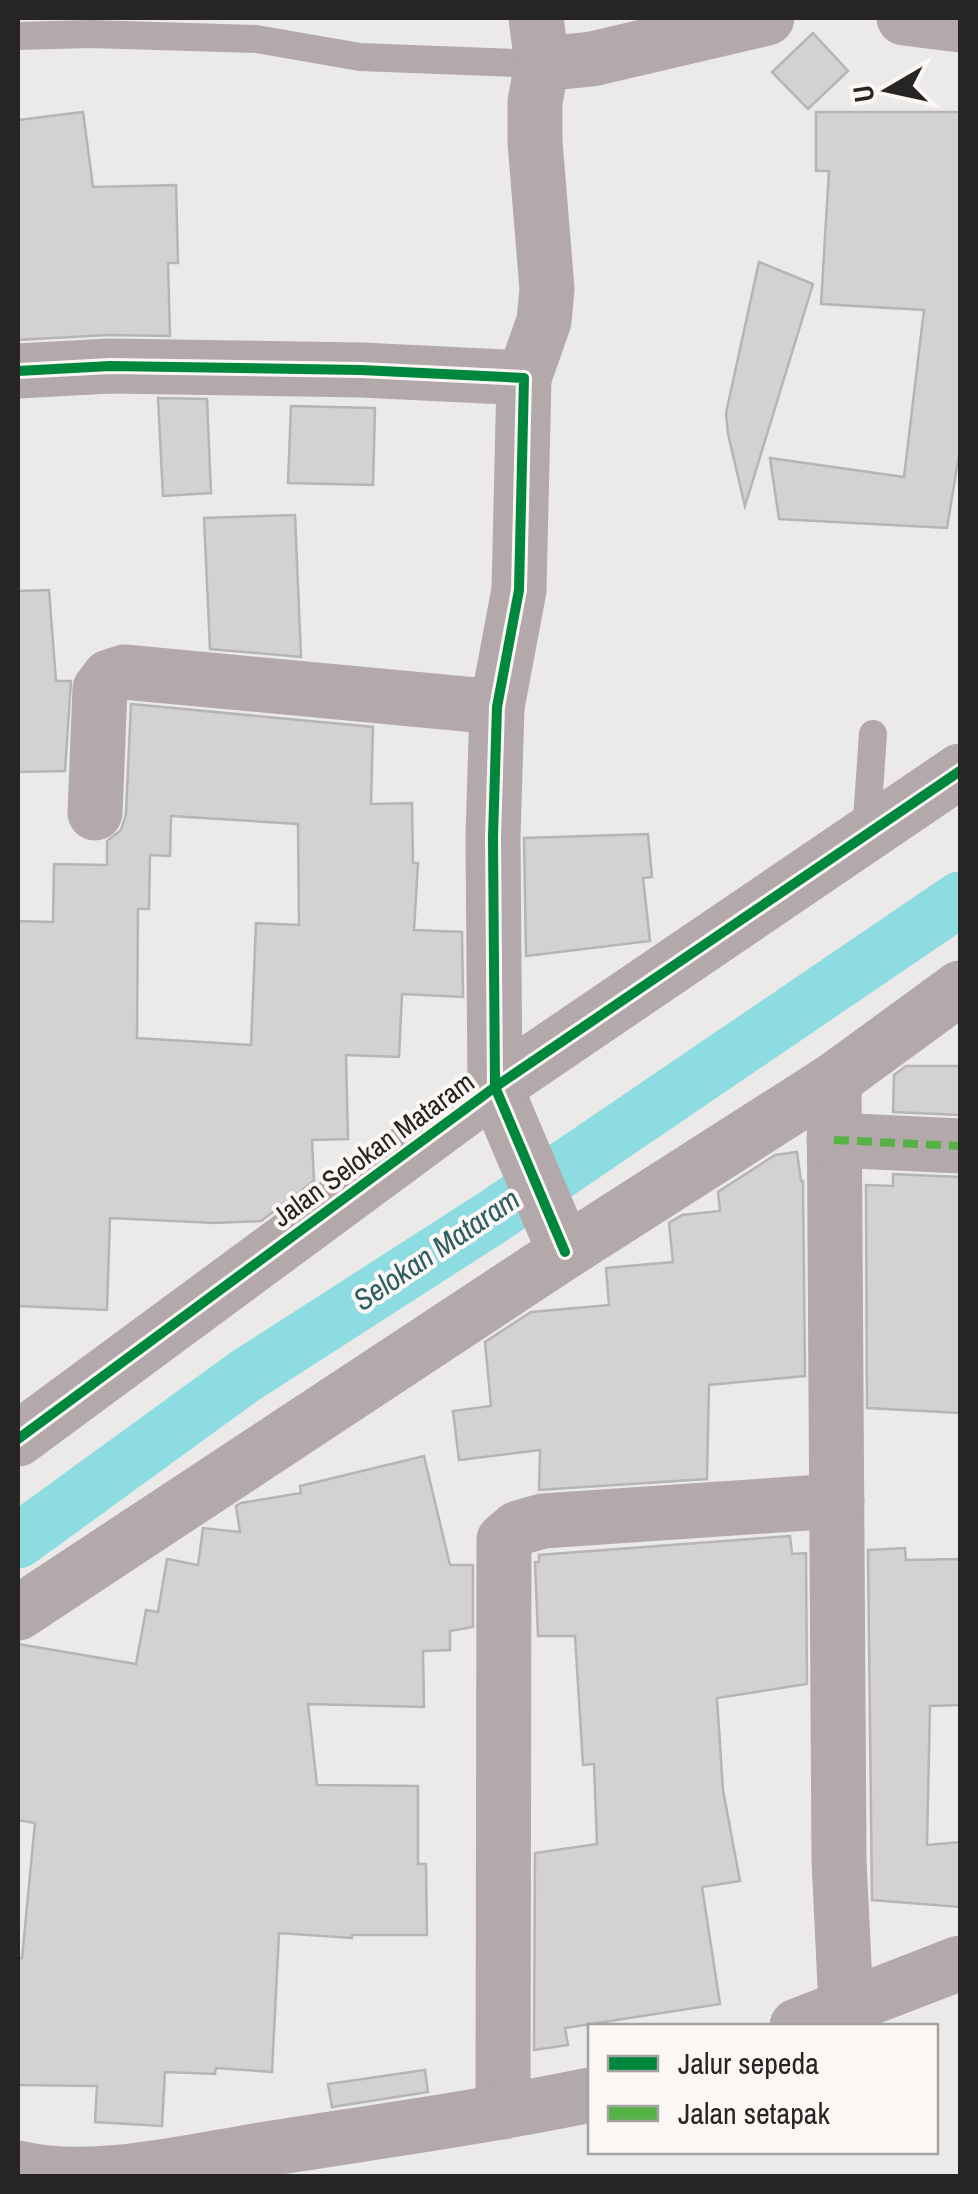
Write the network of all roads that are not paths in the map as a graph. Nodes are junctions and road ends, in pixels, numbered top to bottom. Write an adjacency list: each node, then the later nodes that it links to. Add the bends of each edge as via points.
1 (767, 18): 5 (street, via 592,60)
2 (904, 18): 3 (street)
3 (960, 24)
4 (18, 36): 5 (lane, via 256,40 360,56)
5 (539, 41): 7 (street, via 535,142 546,289 544,321)
6 (18, 371): 7 (street, via 110,366)
7 (524, 378): 8 (street, via 519,590)
8 (497, 708): 11 (street, via 124,672 100,689); 15 (street)
9 (873, 734): 12 (lane)
10 (960, 771): 12 (street, Jalan Selokan Mataram)
11 (95, 813)
12 (866, 835): 15 (street, Jalan Selokan Mataram)
13 (960, 988): 14 (street)
14 (834, 1080): 16 (street); 18 (street)
15 (500, 1101): 18 (street); 19 (street, Jalan Selokan Mataram)
16 (834, 1140): 17 (street); 20 (street)
17 (960, 1146)
18 (565, 1252): 21 (street)
19 (18, 1439)
20 (837, 1501): 23 (street); 26 (street, via 543,1521 504,1540)
21 (25, 1599)
22 (960, 1963): 23 (street)
23 (846, 2007): 24 (street)
24 (802, 2024)
25 (588, 2095): 26 (street)
26 (503, 2112): 27 (street, via 134,2170 44,2174)
27 (18, 2168)

